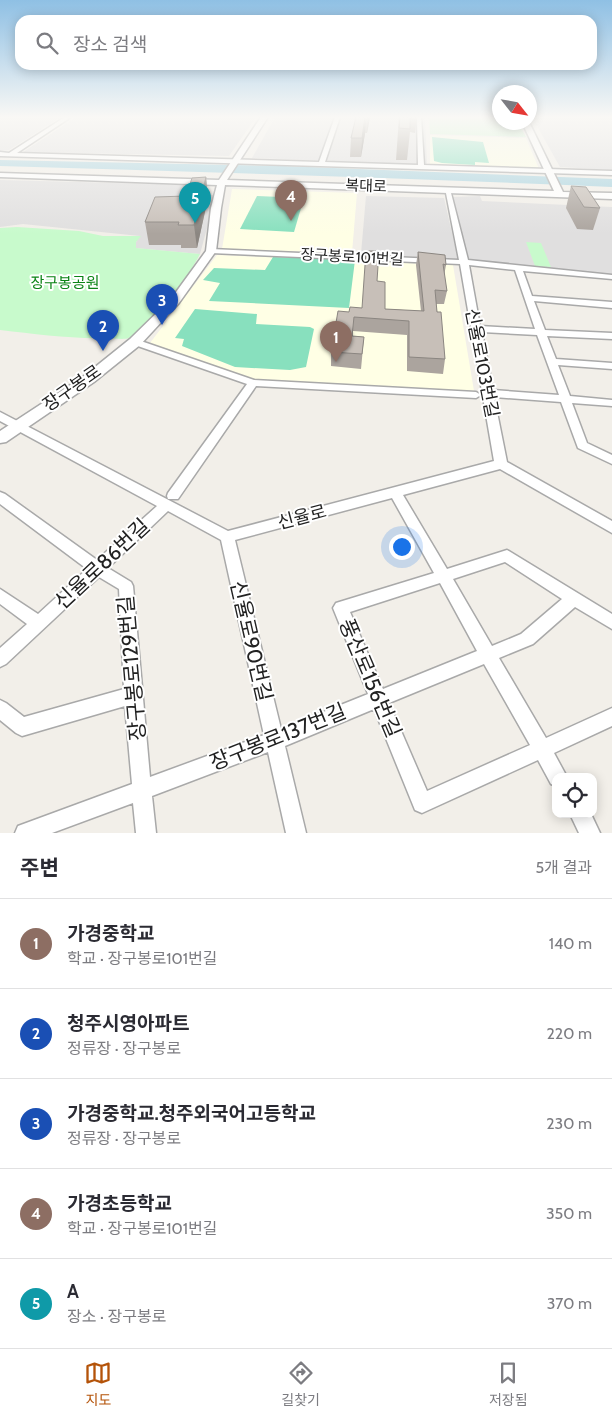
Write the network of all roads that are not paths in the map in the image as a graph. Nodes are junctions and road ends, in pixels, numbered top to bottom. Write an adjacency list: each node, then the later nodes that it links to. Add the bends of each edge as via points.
1 (71, 156): 6 (street)
2 (239, 156): 6 (street)
3 (325, 156): 7 (street)
4 (421, 156): 8 (street)
5 (542, 156): 9 (street)
6 (235, 161): 7 (street); 12 (street, 장구봉로)
7 (322, 163): 8 (street)
8 (421, 166): 9 (street)
9 (549, 172): 10 (street); 14 (street)
10 (612, 172)
11 (0, 175): 12 (street, 복대로)
12 (224, 179): 13 (street, 복대로); 16 (street, 장구봉로, via 216,208)
13 (447, 189): 14 (street, 복대로); 17 (street, 신율로103번길)
14 (558, 191): 15 (street, 복대로)
15 (612, 196)
16 (211, 251): 17 (street, 장구봉로101번길); 25 (street, 장구봉로, via 175,302)
17 (464, 262): 18 (street, 장구봉로101번길); 22 (street, 신율로103번길)
18 (518, 268): 19 (street, 장구봉로101번길); 20 (street)
19 (612, 277)
20 (529, 298): 21 (street); 23 (street)
21 (612, 305)
22 (475, 329): 23 (street); 29 (street, 신율로103번길)
23 (542, 333): 24 (street); 26 (street)
24 (612, 336)
25 (135, 342): 28 (street); 34 (street, 장구봉로)
26 (552, 362): 27 (street); 31 (street)
27 (611, 367)
28 (253, 383): 30 (street); 39 (street, 신율로86번길)
29 (489, 393): 31 (street); 37 (street, 신율로103번길)
30 (476, 395)
31 (565, 399): 32 (street); 36 (street, via 582,445)
32 (612, 403)
33 (0, 416): 34 (street)
34 (19, 426): 35 (street, 장구봉로); 39 (street)
35 (0, 438)
36 (612, 460)
37 (501, 464): 38 (street, 신율로); 41 (street)
38 (395, 492): 42 (street, 신율로); 44 (street)
39 (169, 500): 42 (street); 43 (street, 신율로86번길)
40 (3, 503): 43 (street, 장구봉로129번길)
41 (612, 528)
42 (227, 538): 55 (street, 신율로90번길)
43 (97, 568): 48 (street, 신율로86번길); 51 (street, 장구봉로129번길, via 126,586)
44 (443, 576): 46 (street, 풍산로156번길, via 507,556); 49 (street); 52 (street, 풍산로156번길, via 341,608)
45 (0, 596): 48 (street)
46 (574, 598): 47 (street, 풍산로156번길); 49 (street, 장구봉로137번길, via 527,639)
47 (612, 622)
48 (38, 623): 50 (street, 신율로86번길)
49 (488, 654): 52 (street, 장구봉로137번길); 56 (street)
50 (0, 659)
51 (134, 696): 53 (street, via 22,727); 58 (street, 장구봉로129번길)
52 (378, 697): 55 (street, 장구봉로137번길); 56 (street, 풍산로156번길, via 422,803)
53 (0, 709)
54 (612, 717): 56 (street, 풍산로156번길)
55 (274, 740): 58 (street, 장구봉로137번길); 62 (street, 신율로90번길)
56 (542, 749): 57 (street)
57 (556, 773)
58 (142, 789): 60 (street, 장구봉로137번길); 61 (street, 장구봉로129번길)
59 (582, 818): 63 (street)
60 (24, 833)
61 (146, 833)
62 (296, 833)
63 (590, 833)

